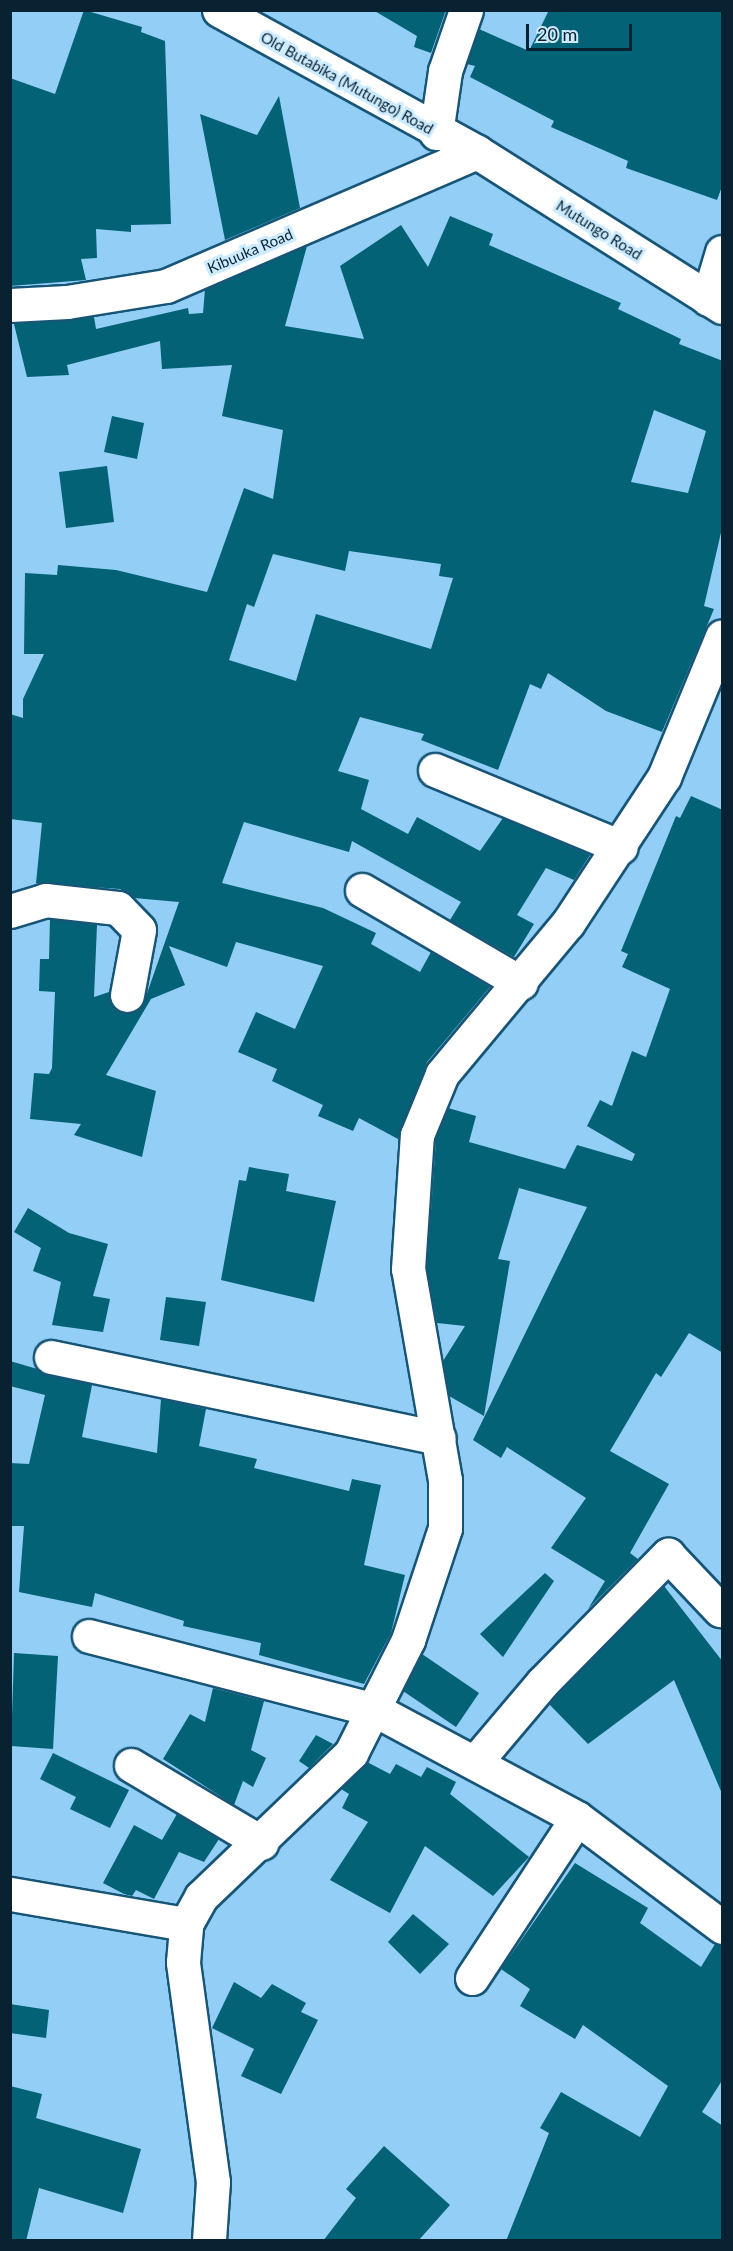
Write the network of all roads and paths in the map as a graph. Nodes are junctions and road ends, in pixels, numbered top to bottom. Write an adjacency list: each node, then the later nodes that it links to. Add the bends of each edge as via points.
1 (219, 10): 3 (street, Old Butabika (Mutungo) Road)
2 (466, 10): 3 (street, via 446,71)
3 (436, 133): 4 (street, Old Butabika (Mutungo) Road)
4 (477, 152): 6 (street, Mutungo Road); 7 (street, Kibuuka Road, via 166,286 67,302)
5 (723, 252): 6 (street)
6 (715, 303)
7 (10, 305)
8 (723, 636): 10 (street, via 664,777)
9 (435, 770): 10 (street)
10 (621, 847): 13 (street)
11 (362, 890): 13 (street)
12 (10, 911): 14 (street, via 45,900 118,908 139,930)
13 (520, 983): 16 (street, via 442,1074 417,1134 408,1269)
14 (127, 995)
15 (51, 1357): 16 (street)
16 (439, 1438): 19 (street, via 445,1528 429,1588)
17 (720, 1610): 20 (street, via 668,1555 542,1683)
18 (89, 1636): 19 (street)
19 (375, 1710): 20 (street); 23 (street, via 351,1753)
20 (477, 1760): 22 (street)
21 (131, 1765): 23 (street)
22 (577, 1818): 26 (street); 27 (street)
23 (262, 1843): 25 (street, via 201,1897)
24 (10, 1894): 25 (street)
25 (186, 1924): 28 (street, via 183,1962 213,2182)
26 (723, 1927)
27 (471, 1978)
28 (209, 2241)

